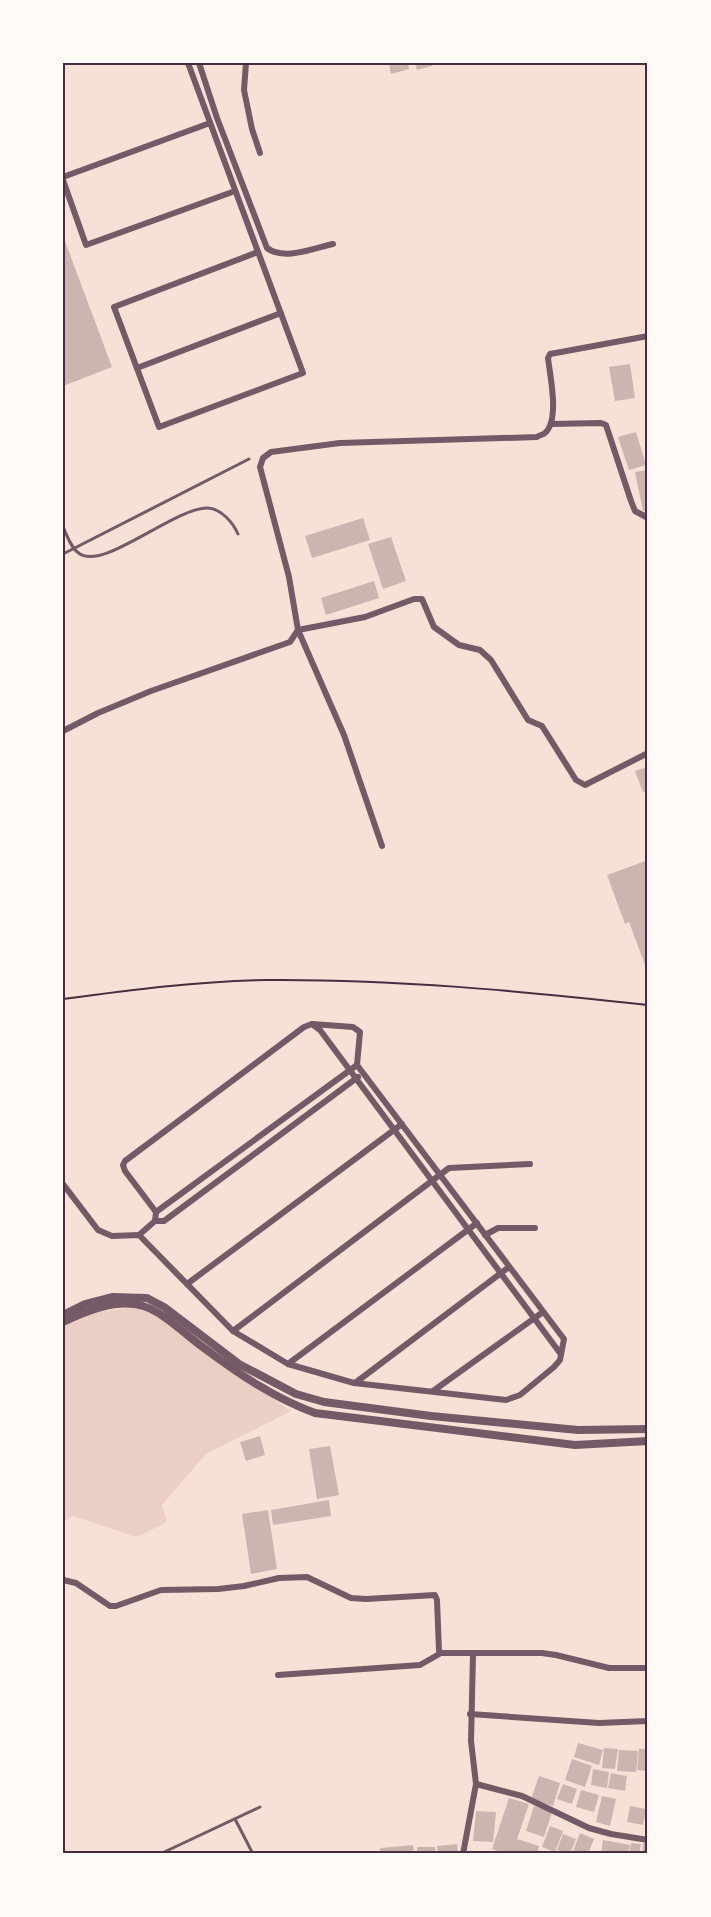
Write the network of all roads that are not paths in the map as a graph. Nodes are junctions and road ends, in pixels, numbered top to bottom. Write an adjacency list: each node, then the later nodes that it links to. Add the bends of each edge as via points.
1 (188, 63): 4 (street)
2 (199, 63): 8 (street, via 267,248 287,254)
3 (246, 63): 5 (street, via 244,90)
4 (210, 123): 6 (street); 7 (street)
5 (260, 153)
6 (63, 179): 7 (street, via 86,245)
7 (235, 191): 9 (street)
8 (333, 244)
9 (258, 252): 10 (street); 12 (street, via 114,307)
10 (281, 313): 12 (street); 12 (street, via 303,373 159,427)
11 (648, 336): 13 (street, via 550,354)
12 (137, 368)
13 (551, 424): 15 (street, via 606,425 630,501 635,510); 20 (street, via 537,437 340,442 271,452 260,467 290,577)
14 (249, 459): 18 (lane)
15 (648, 518)
16 (63, 527): 18 (lane)
17 (238, 534): 18 (lane, via 233,523 209,508 170,521 93,558)
18 (74, 549): 19 (lane)
19 (63, 554)
20 (298, 630): 21 (street, via 290,642 151,691); 22 (street, via 365,617 422,599 434,627 459,645 480,650 491,660 528,720 542,726 576,780 585,785); 23 (street, via 344,735)
21 (63, 731)
22 (648, 753)
23 (382, 846)
24 (312, 1024): 25 (street, via 353,1027 360,1032); 26 (street); 35 (street, via 125,1161 125,1172)
25 (357, 1065): 26 (street); 27 (street)
26 (349, 1071): 28 (street); 35 (street)
27 (363, 1073): 28 (street); 29 (street)
28 (356, 1079): 30 (street); 36 (street, via 164,1221)
29 (402, 1124): 30 (street); 32 (street)
30 (394, 1130): 33 (street); 44 (street)
31 (530, 1164): 32 (street, via 455,1167)
32 (440, 1175): 33 (street); 37 (street)
33 (431, 1181): 39 (street); 49 (street)
34 (63, 1185): 40 (street, via 98,1230 112,1236)
35 (156, 1212): 36 (street)
36 (155, 1221): 40 (street)
37 (477, 1223): 39 (street); 41 (street)
38 (535, 1228): 41 (street, via 498,1228)
39 (468, 1230): 43 (street); 51 (street)
40 (139, 1234): 44 (street)
41 (485, 1235): 42 (street)
42 (509, 1267): 43 (street); 45 (street)
43 (500, 1274): 47 (street); 52 (street)
44 (187, 1284): 49 (street)
45 (543, 1312): 47 (street); 50 (street, via 564,1340)
46 (63, 1315): 54 (street, via 112,1297 147,1298 239,1364 296,1394 324,1402 578,1430)
47 (534, 1318): 50 (street); 53 (street)
48 (63, 1322): 55 (street, via 110,1305 143,1306 235,1372 287,1403 315,1413 574,1445)
49 (233, 1331): 51 (street)
50 (560, 1353): 53 (street, via 554,1367 520,1395 506,1400)
51 (288, 1365): 52 (street)
52 (354, 1383): 53 (street)
53 (432, 1391)
54 (648, 1429)
55 (648, 1441)
56 (63, 1580): 57 (street, via 76,1583 110,1606 161,1590 218,1589 307,1577 351,1598 435,1595)
57 (441, 1653): 58 (street); 60 (street, via 420,1665)
58 (473, 1654): 59 (street, via 542,1653 609,1668); 61 (street)
59 (648, 1668)
60 (278, 1675)
61 (470, 1714): 62 (street, via 599,1723); 63 (street)
62 (648, 1721)
63 (476, 1784): 66 (street, via 522,1796 589,1828); 69 (street)
64 (260, 1807): 65 (lane)
65 (235, 1819): 67 (lane); 68 (lane)
66 (648, 1840)
67 (160, 1854)
68 (253, 1854)
69 (463, 1854)

